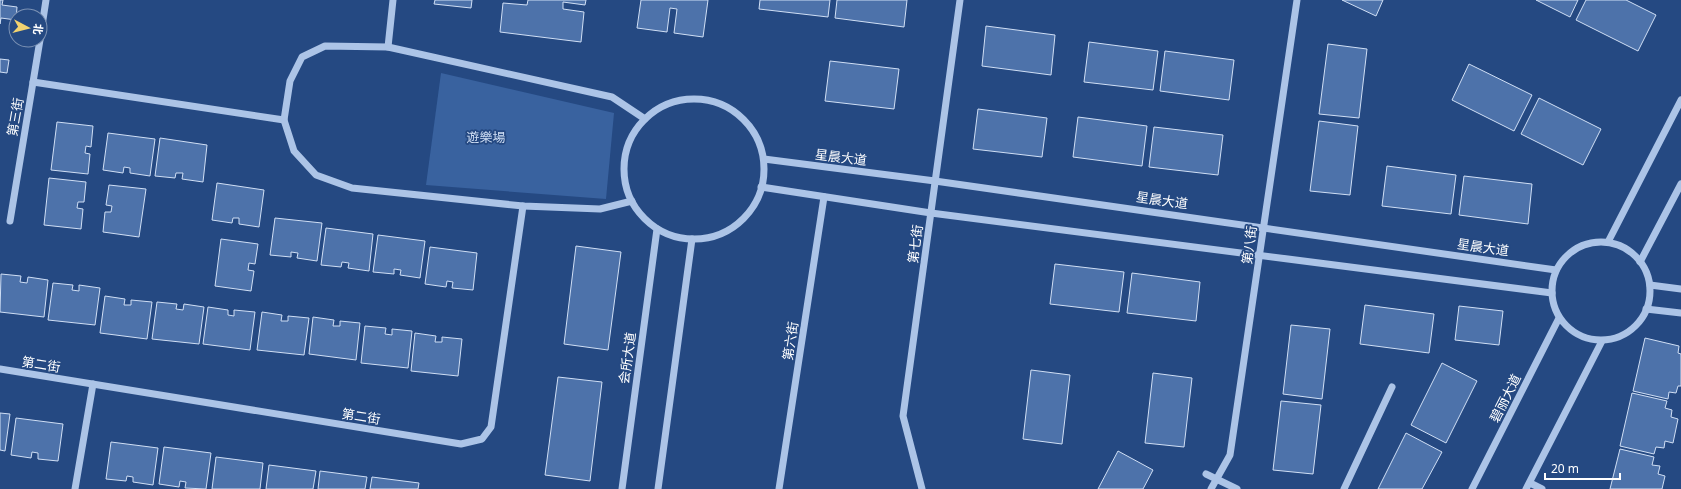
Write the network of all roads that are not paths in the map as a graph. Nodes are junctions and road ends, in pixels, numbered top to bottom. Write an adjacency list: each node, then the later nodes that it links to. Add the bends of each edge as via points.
1 (393, 0): 4 (street)
2 (960, 0): 11 (street, 第七街)
3 (1297, 0): 19 (street, 第八街)
4 (388, 47): 8 (street, via 612,98); 9 (street, via 325,46 302,57 290,81)
5 (39, 48): 6 (street, 第三街)
6 (33, 82): 9 (street); 18 (street, 第三街)
7 (1681, 100): 22 (street)
8 (646, 119): 10 (street, via 656,109 677,100 699,98 721,103 740,115 754,132); 15 (street, via 639,124 628,144 624,168 627,192)
9 (284, 120): 16 (street, via 294,151 316,175 352,188)
10 (764, 159): 11 (street, 星晨大道); 13 (street, via 765,175)
11 (935, 180): 17 (street, 第七街); 19 (street, 星晨大道)
12 (1681, 184): 23 (street)
13 (762, 187): 14 (street); 21 (street, via 759,197 746,217 727,232 704,239)
14 (824, 197): 17 (street); 41 (street, 第六街)
15 (632, 201): 16 (street, via 600,209); 20 (street, via 639,213)
16 (523, 206): 33 (street, 第二街, via 491,428 482,439 461,444)
17 (931, 213): 27 (street); 42 (street, 第七街, via 903,416)
18 (10, 221)
19 (1264, 227): 24 (street, 星晨大道); 36 (street, 第八街, via 1230,455)
20 (657, 229): 21 (street, via 679,238); 39 (street, 会所大道)
21 (692, 239): 40 (street)
22 (1608, 242): 23 (street, via 1623,247); 24 (street, via 1592,242 1578,247 1565,257)
23 (1640, 262): 25 (street)
24 (1556, 270): 27 (street)
25 (1650, 284): 26 (street); 28 (street, via 1650,300)
26 (1681, 288)
27 (1552, 293): 30 (street, via 1552,302)
28 (1646, 308): 29 (street); 31 (street, via 1633,329 1618,338)
29 (1681, 313)
30 (1559, 318): 31 (street, via 1570,330 1585,339); 46 (street, 碧丽大道)
31 (1602, 341): 37 (street)
32 (0, 369): 33 (street, 第二街)
33 (93, 384): 38 (street)
34 (1392, 387): 45 (street)
35 (1206, 474): 36 (street)
36 (1216, 479): 43 (street, 第八街); 44 (street)
37 (1528, 486): 47 (street)
38 (75, 489)
39 (622, 489)
40 (658, 489)
41 (779, 489)
42 (922, 489)
43 (1211, 489)
44 (1237, 489)
45 (1344, 489)
46 (1472, 489)
47 (1542, 489)

